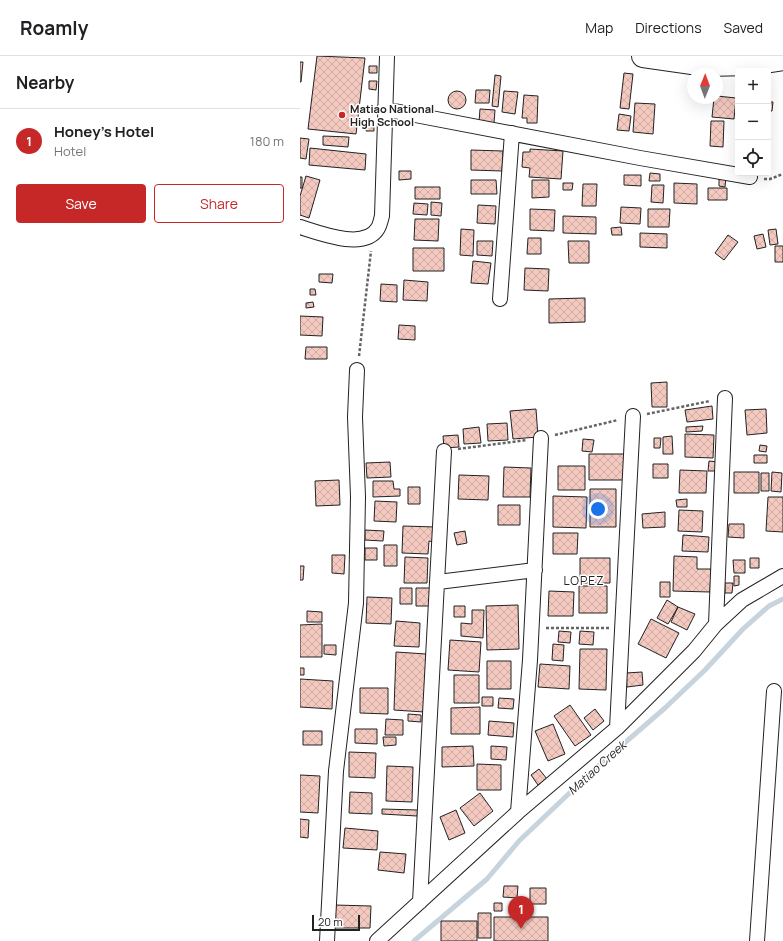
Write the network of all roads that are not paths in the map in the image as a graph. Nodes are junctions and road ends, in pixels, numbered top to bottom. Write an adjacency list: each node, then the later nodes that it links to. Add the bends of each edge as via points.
1 (387, 56): 4 (street)
2 (643, 56): 3 (highway, via 706,66 752,64)
3 (783, 59)
4 (384, 108): 5 (street); 7 (street, via 382,216 379,228 371,235 345,239)
5 (512, 133): 6 (street); 8 (street)
6 (750, 177)
7 (300, 228)
8 (500, 299)
9 (357, 370): 22 (street, via 356,603 336,771)
10 (725, 398): 17 (street)
11 (633, 416): 19 (street)
12 (541, 438): 14 (street)
13 (444, 451): 16 (street)
14 (535, 570): 16 (street); 20 (street)
15 (783, 576): 17 (street, via 742,600)
16 (438, 582): 21 (street)
17 (716, 624): 19 (street, via 694,651)
18 (774, 691): 24 (street)
19 (617, 728): 20 (street)
20 (518, 812): 21 (street)
21 (420, 902): 23 (street)
22 (327, 941)
23 (377, 941)
24 (757, 941)

